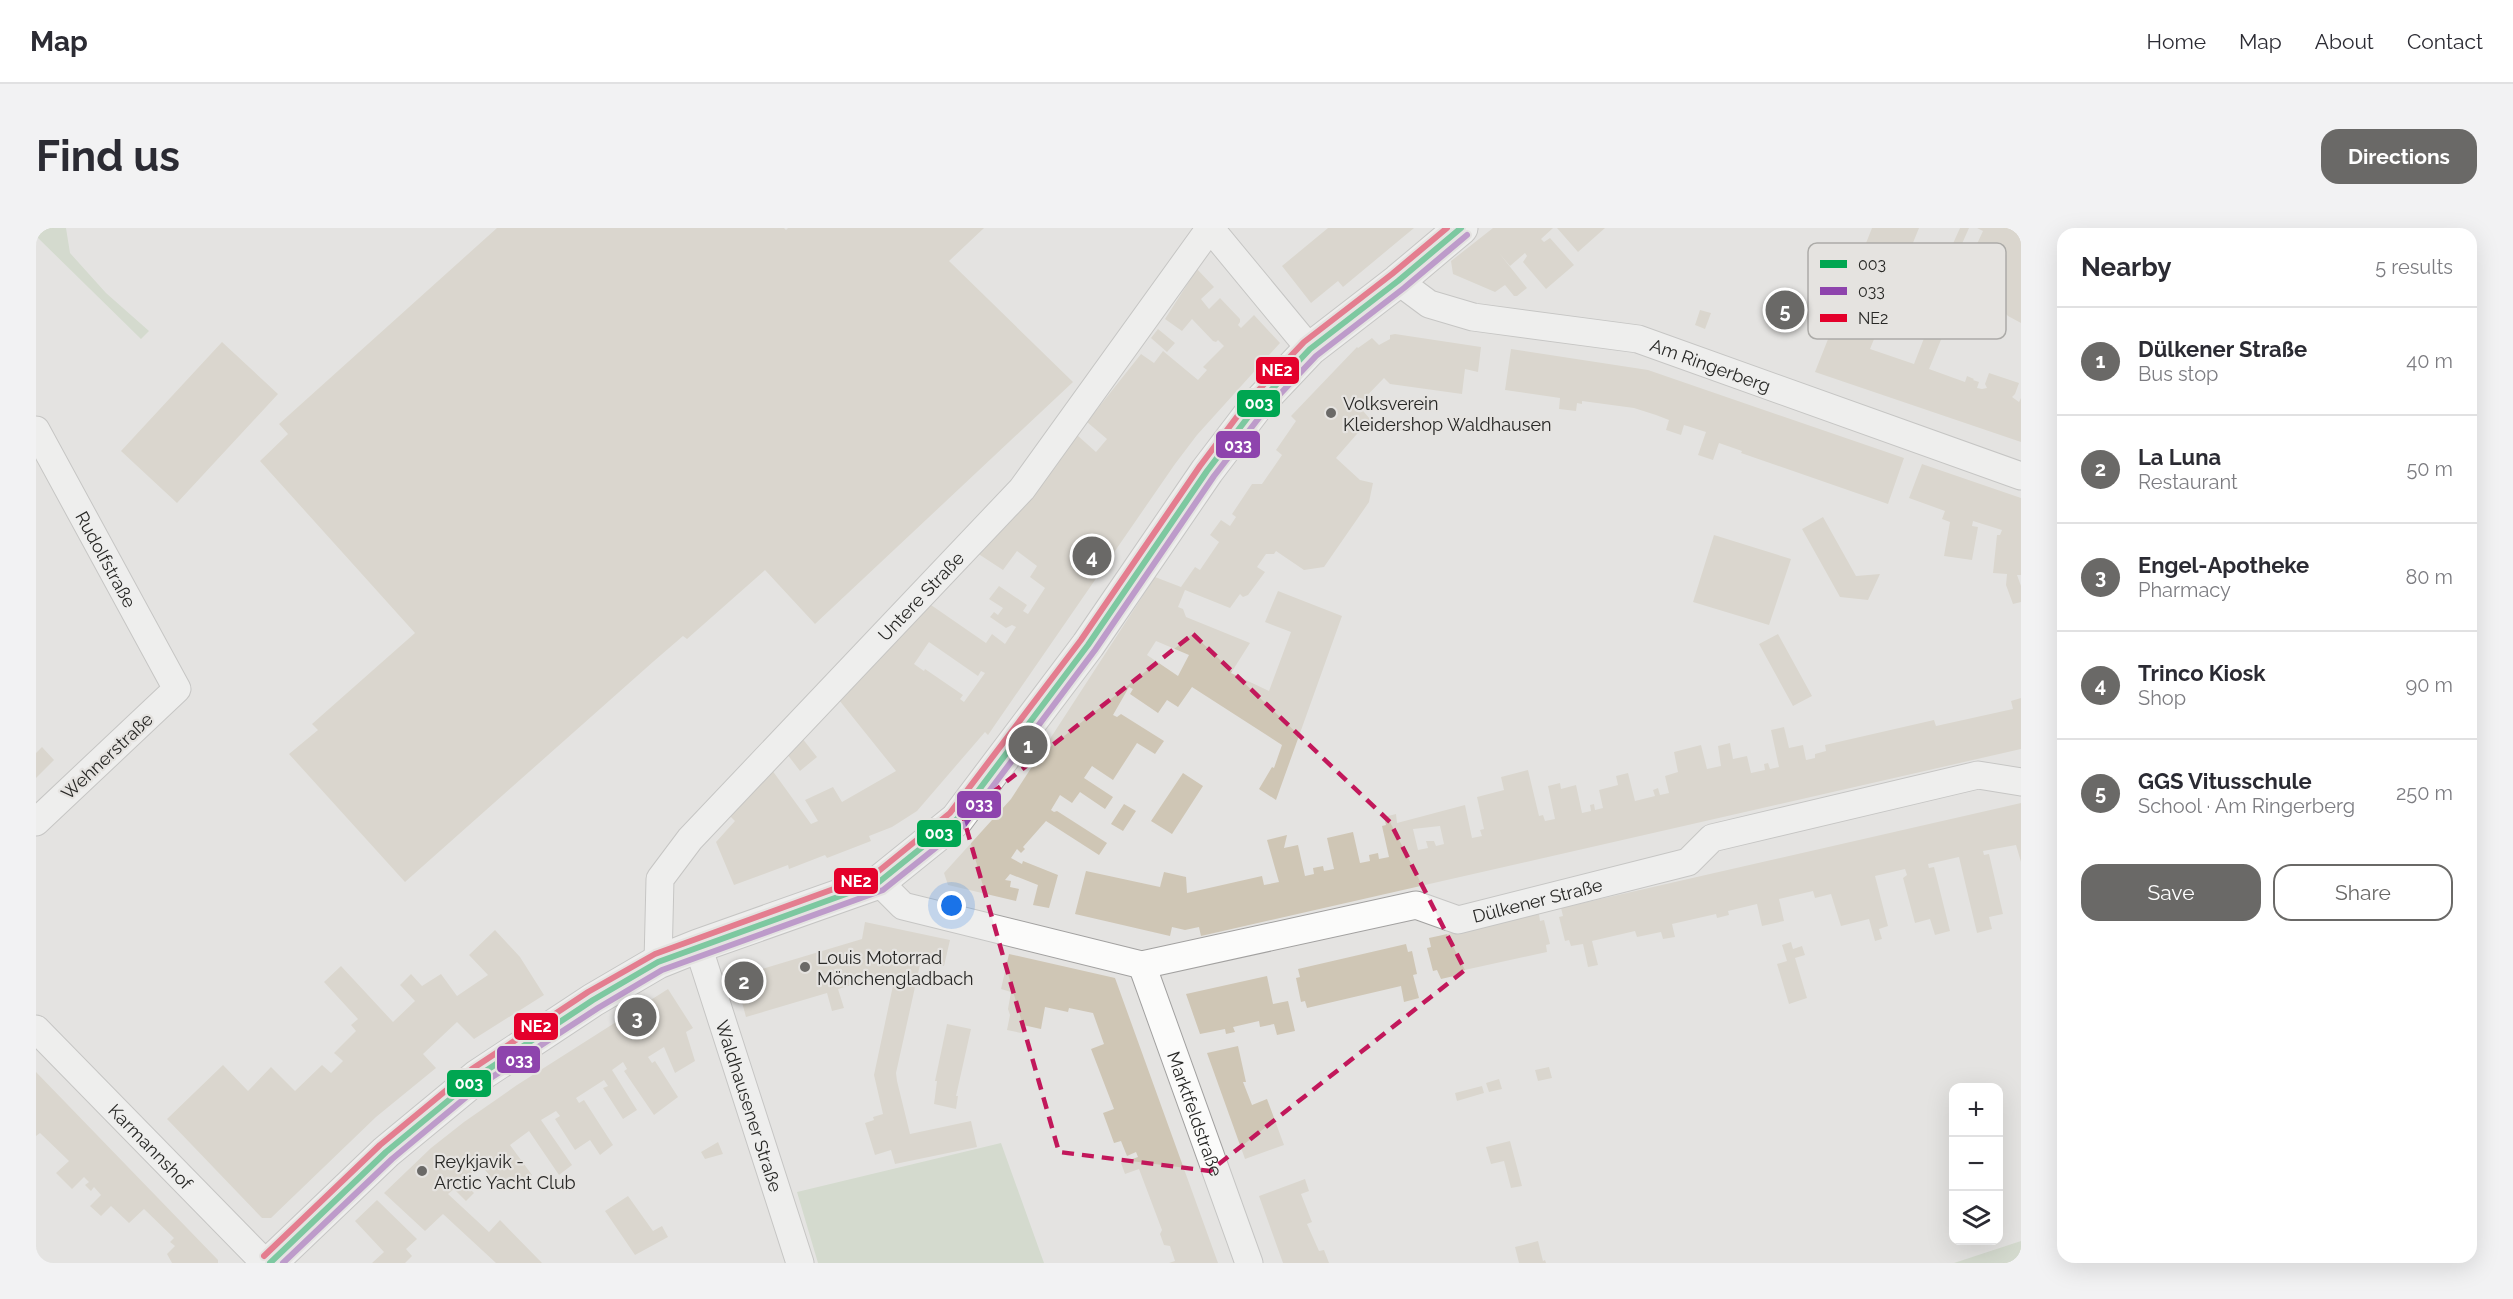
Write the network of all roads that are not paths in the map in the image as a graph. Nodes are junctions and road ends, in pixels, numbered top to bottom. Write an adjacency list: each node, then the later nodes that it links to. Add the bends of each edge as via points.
1 (1210, 228): 4 (street); 12 (street, Untere Straße, via 1022,489 690,839 660,879)
2 (1461, 228): 3 (street)
3 (1398, 281): 4 (street); 6 (street, Am Ringerberg, via 1429,304 1473,317 1638,339)
4 (1310, 349): 10 (street, via 1258,405 1207,471 1088,645 957,819)
5 (36, 430): 7 (street, Rudolfstraße)
6 (2021, 476)
7 (177, 689): 9 (street, Wehnerstraße)
8 (2021, 782): 13 (street, Dülkener Straße, via 1978,775 1712,838 1688,862 1458,920 1416,905)
9 (36, 822)
10 (879, 882): 11 (street); 13 (street, Dülkener Straße, via 903,906)
11 (698, 946): 12 (street); 16 (street, Waldhausener Straße)
12 (658, 962): 15 (street, via 478,1076 386,1152)
13 (1142, 965): 17 (street, Marktfeldstraße)
14 (36, 1029): 15 (street, Karmannshof)
15 (268, 1263)
16 (800, 1263)
17 (1249, 1263)

